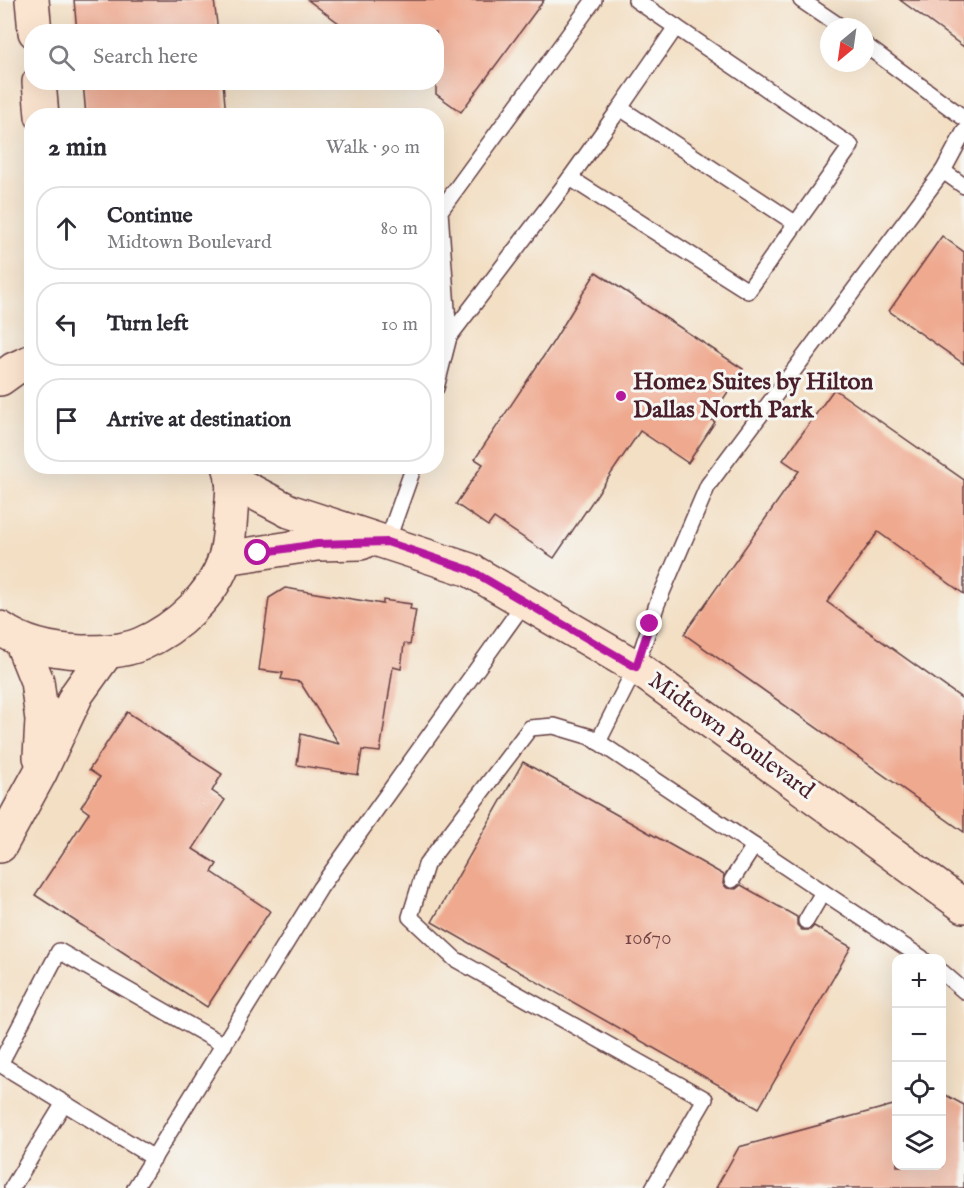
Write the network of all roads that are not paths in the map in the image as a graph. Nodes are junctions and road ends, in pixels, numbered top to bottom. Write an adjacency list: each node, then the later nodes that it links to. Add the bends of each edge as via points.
1 (32, 0): 6 (street)
2 (594, 0): 17 (lane)
3 (636, 0): 7 (lane)
4 (801, 0): 5 (lane)
5 (828, 18)
6 (34, 24)
7 (676, 27): 11 (lane); 18 (lane, via 851,146)
8 (874, 52): 12 (lane)
9 (40, 90): 10 (street)
10 (41, 108)
11 (620, 108): 15 (lane); 18 (lane)
12 (964, 118)
13 (964, 132): 14 (lane)
14 (943, 171): 16 (lane); 29 (lane, via 708,485 657,604)
15 (570, 178): 18 (lane, via 748,291); 20 (lane)
16 (964, 186)
17 (444, 206)
18 (795, 223)
19 (444, 267): 20 (lane)
20 (449, 337): 21 (lane)
21 (444, 357)
22 (231, 474): 24 (street, Midtown Boulevard, via 289,511); 25 (street, via 231,524)
23 (411, 474): 24 (lane)
24 (387, 542): 25 (street, Midtown Boulevard, via 317,544); 26 (street, Midtown Boulevard, via 470,570)
25 (225, 558): 28 (street, via 206,594 176,623 140,644)
26 (525, 602): 29 (street, Midtown Boulevard); 41 (lane, via 320,888)
27 (11, 634): 28 (street, via 60,651); 31 (street, via 37,681 42,720)
28 (107, 652): 31 (street, via 76,694)
29 (636, 667): 30 (lane); 36 (street, Midtown Boulevard)
30 (598, 742): 33 (lane); 46 (lane, via 554,726 530,728 426,865 410,917 454,959 705,1099)
31 (40, 773): 32 (street)
32 (0, 846)
33 (754, 846): 34 (lane); 35 (lane)
34 (732, 880)
35 (823, 892): 37 (lane); 38 (lane)
36 (964, 906)
37 (806, 921)
38 (916, 954)
39 (946, 975): 40 (lane)
40 (964, 991)
41 (224, 1045): 42 (lane, via 59,951 0,1064); 43 (lane)
42 (64, 1103): 43 (lane); 44 (lane)
43 (154, 1158): 45 (lane)
44 (12, 1188)
45 (135, 1188)
46 (653, 1188)

